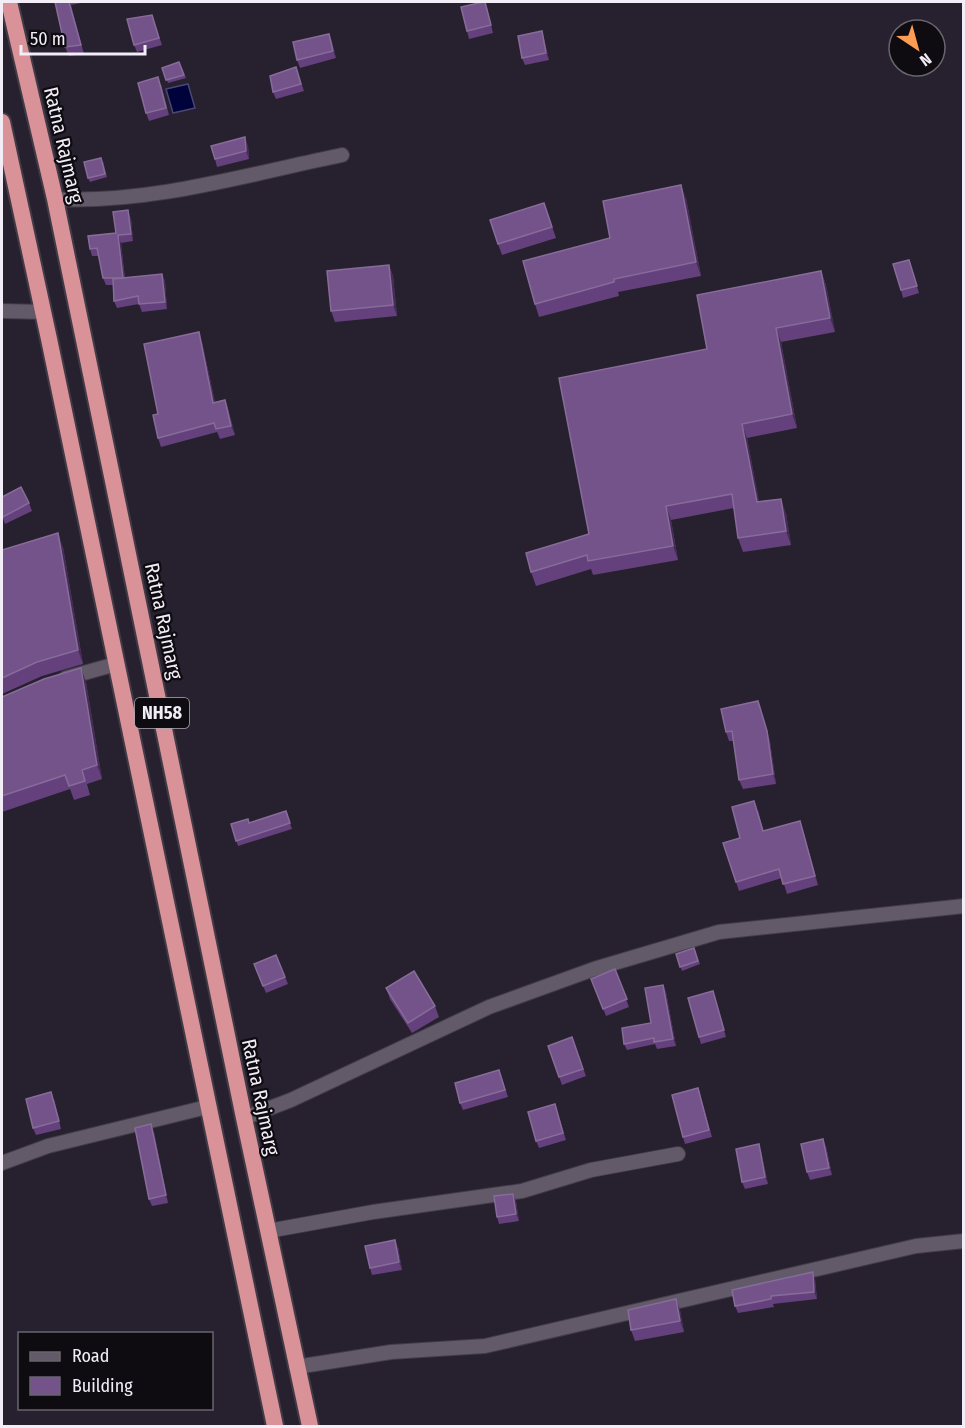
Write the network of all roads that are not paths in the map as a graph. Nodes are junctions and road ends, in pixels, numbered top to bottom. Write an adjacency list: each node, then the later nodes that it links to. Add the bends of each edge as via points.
1 (9, 2): 4 (highway, Ratna Rajmarg / NH58)
2 (2, 122): 6 (highway, NH58)
3 (342, 154): 4 (street, via 180,189 82,200)
4 (55, 198): 11 (highway, Ratna Rajmarg / NH58)
5 (2, 311): 6 (street)
6 (44, 312): 7 (highway, NH58)
7 (116, 664): 8 (street); 10 (highway, NH58)
8 (56, 681)
9 (963, 906): 11 (street, via 719,932 594,969 489,1007 291,1100)
10 (207, 1107): 13 (street, via 48,1146); 17 (highway, NH58)
11 (244, 1118): 14 (highway, Ratna Rajmarg / NH58)
12 (678, 1154): 14 (street, via 591,1170 522,1191)
13 (2, 1163)
14 (268, 1231): 16 (highway, Ratna Rajmarg / NH58)
15 (963, 1241): 16 (street, via 916,1246 485,1346 391,1352)
16 (296, 1367): 18 (highway, Ratna Rajmarg / NH58)
17 (275, 1426)
18 (310, 1426)

